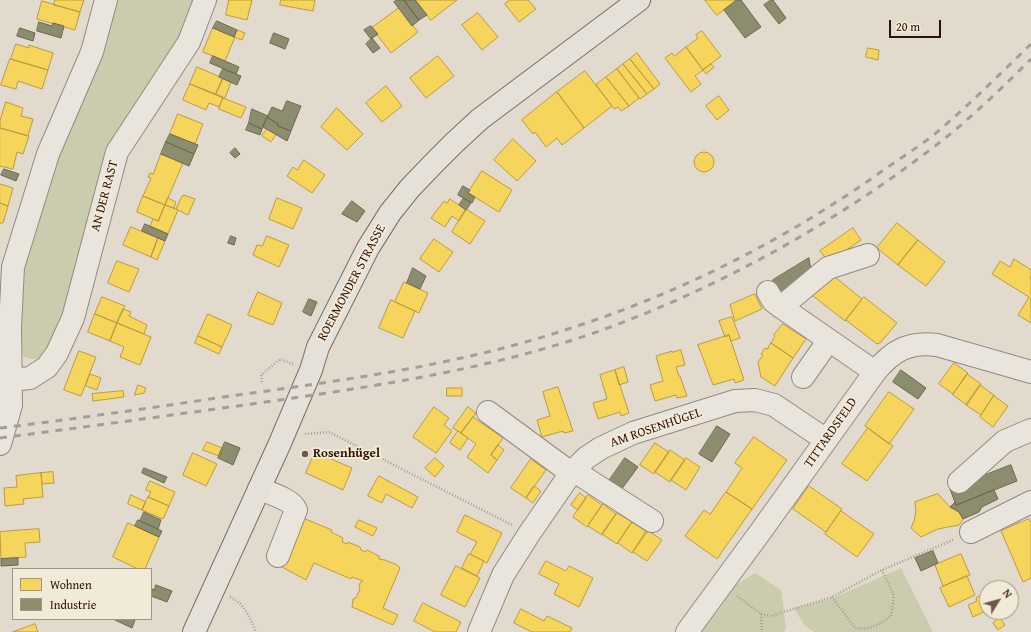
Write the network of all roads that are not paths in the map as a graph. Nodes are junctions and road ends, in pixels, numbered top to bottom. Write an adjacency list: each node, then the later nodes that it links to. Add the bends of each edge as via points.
1 (106, 0): 9 (street, via 92,52 48,154 13,267)
2 (205, 0): 9 (street, AN DER RAST, via 189,42 117,152 73,318 57,353 47,367 30,378)
3 (639, 0): 16 (main road, ROERMONDER STRASSE, via 480,119 434,162 390,213 368,248 318,347 311,370)
4 (868, 255): 5 (street, via 828,268 775,300)
5 (829, 340): 6 (street); 8 (street)
6 (875, 372): 7 (street, TITTARDSFELD, via 896,352 923,343); 12 (street, TITTARDSFELD)
7 (1031, 372)
8 (803, 377)
9 (11, 380): 13 (street, via 11,405)
10 (488, 412): 14 (street)
11 (1031, 430): 15 (street, via 1005,441)
12 (826, 440): 14 (street, AM ROSENHÜGEL, via 774,405 755,400 735,401 617,439 586,458); 23 (street, TITTARDSFELD)
13 (0, 444)
14 (573, 471): 18 (street); 22 (street, AM ROSENHÜGEL, via 504,575)
15 (958, 482)
16 (259, 489): 20 (street, via 287,501 296,510); 21 (main road, ROERMONDER STRASSE)
17 (1031, 502): 19 (street)
18 (652, 521)
19 (970, 532)
20 (278, 556)
21 (194, 632)
22 (479, 632)
23 (687, 632)

